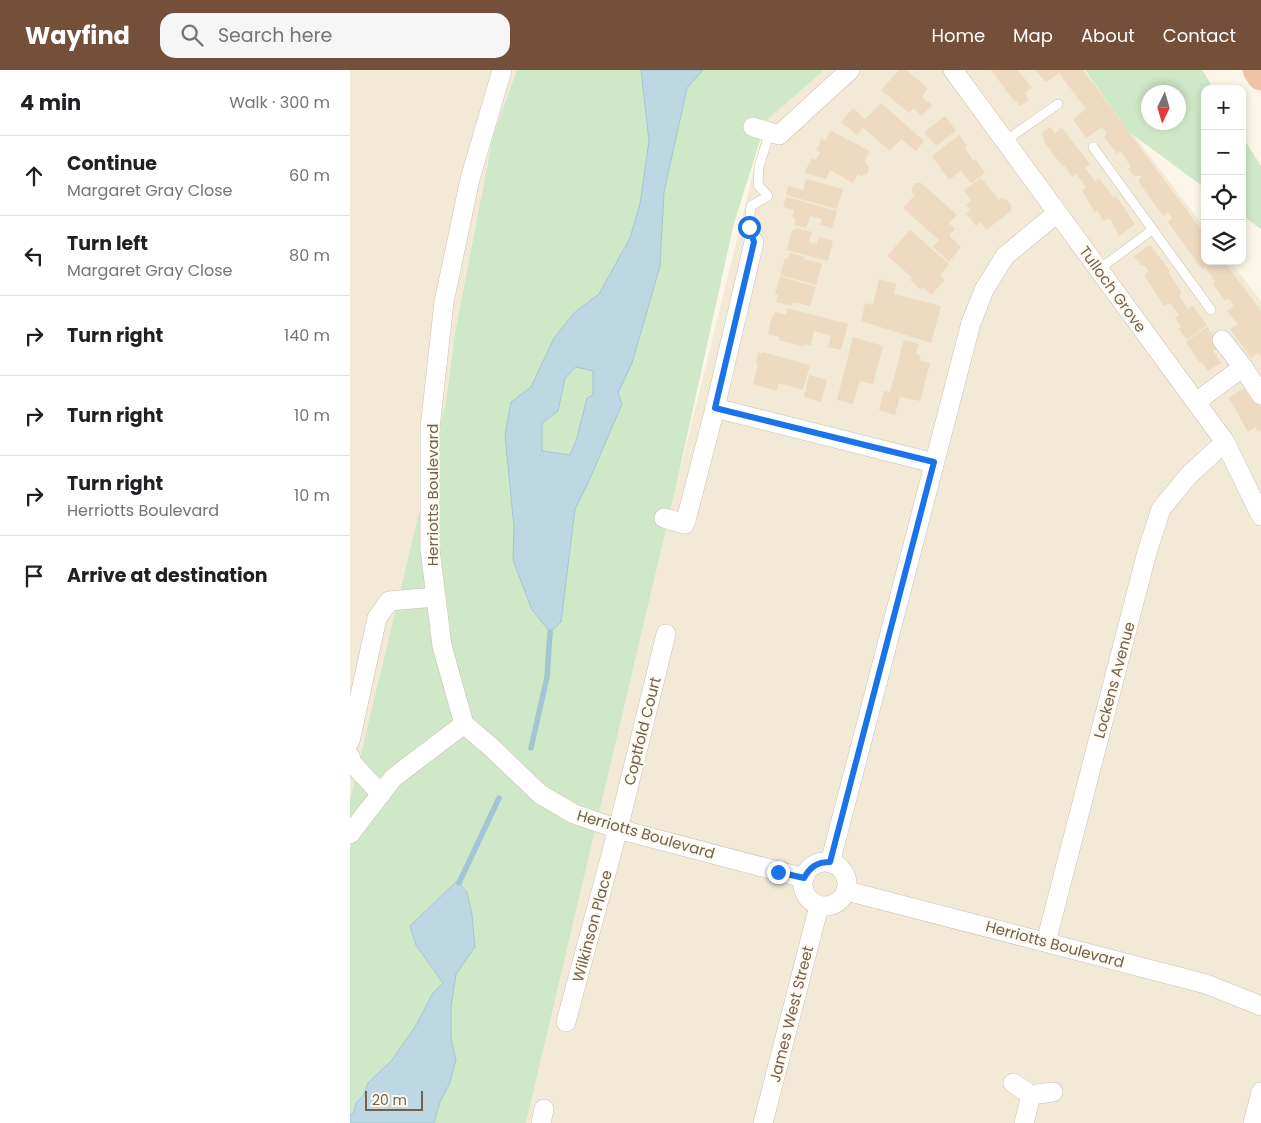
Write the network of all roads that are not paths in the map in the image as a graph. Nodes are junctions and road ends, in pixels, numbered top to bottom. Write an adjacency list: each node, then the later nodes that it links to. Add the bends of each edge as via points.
1 (502, 70): 24 (street, Herriotts Boulevard, via 470,179 444,302 430,428 430,549)
2 (850, 70): 7 (street, via 779,135)
3 (1257, 70): 5 (highway)
4 (955, 71): 8 (street, Tulloch Grove)
5 (1261, 76)
6 (1058, 104): 8 (lane)
7 (761, 130): 12 (lane, via 758,186 768,196 751,206 749,227)
8 (1005, 141): 10 (street, Tulloch Grove)
9 (1093, 148): 11 (lane)
10 (1057, 213): 13 (street, Tulloch Grove); 21 (street, via 1004,256 984,290 971,324)
11 (1152, 230): 13 (lane); 14 (lane)
12 (754, 242): 19 (street)
13 (1098, 270): 18 (street, Tulloch Grove)
14 (1211, 310)
15 (1222, 340): 16 (street)
16 (1243, 367): 17 (street); 18 (street)
17 (1261, 395)
18 (1196, 402): 20 (street, Tulloch Grove)
19 (715, 408): 21 (street); 23 (street, via 685,524)
20 (1225, 442): 22 (street, Tulloch Grove); 36 (street, Lockens Avenue, via 1189,475 1161,508)
21 (934, 462): 32 (street)
22 (1261, 516)
23 (664, 518)
24 (436, 597): 26 (street, Herriotts Boulevard, via 442,646); 27 (street, via 389,602 377,618)
25 (666, 634): 30 (street, Coptfold Court)
26 (464, 724): 29 (street, via 393,778); 30 (street, Herriotts Boulevard, via 540,794 574,814)
27 (350, 741)
28 (350, 756): 29 (street)
29 (381, 794): 31 (street)
30 (618, 829): 33 (street, Herriotts Boulevard); 38 (street, Wilkinson Place)
31 (350, 834)
32 (830, 862): 33 (street, via 814,865); 34 (street, via 846,876)
33 (804, 878): 35 (street, via 806,895)
34 (847, 890): 35 (street, via 836,904); 36 (street, Herriotts Boulevard)
35 (819, 906): 43 (street, James West Street)
36 (1046, 942): 37 (street, Herriotts Boulevard, via 1206,984)
37 (1261, 1006)
38 (566, 1022)
39 (1013, 1083): 42 (street)
40 (1053, 1092): 42 (street)
41 (1261, 1092): 45 (street)
42 (1031, 1095): 44 (street)
43 (763, 1123)
44 (1024, 1123)
45 (1253, 1123)

